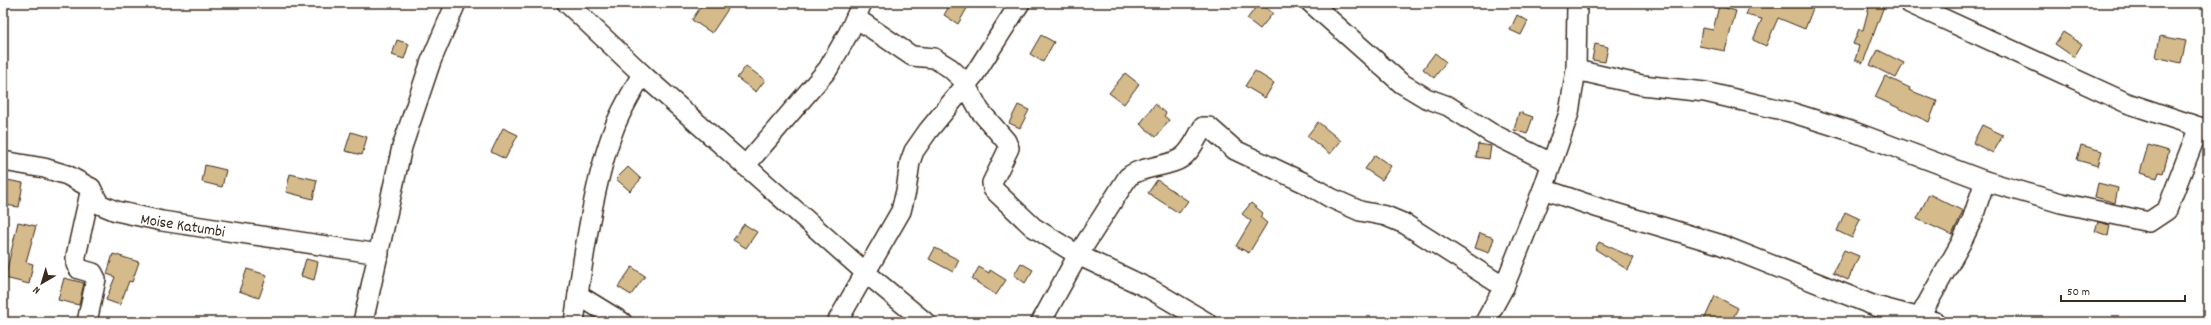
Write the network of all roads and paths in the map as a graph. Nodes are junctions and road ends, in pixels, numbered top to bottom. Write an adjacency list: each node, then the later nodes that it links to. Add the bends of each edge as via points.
1 (456, 3): 18 (street, via 431,62 402,147)
2 (567, 3): 9 (street)
3 (1020, 3): 10 (street)
4 (1311, 3): 13 (street, via 1401,83)
5 (1577, 3): 8 (street)
6 (1909, 3): 11 (street, via 2127,103)
7 (859, 10): 10 (street, via 912,56 934,58 963,80); 14 (street, via 828,69)
8 (1576, 70): 13 (street, via 1569,113); 15 (street, via 1642,85 1705,92 1790,112 1857,133)
9 (642, 74): 14 (street); 22 (street, via 616,124 608,148 600,177)
10 (966, 87): 19 (street, via 980,111 1009,148 992,183 994,189 1033,227); 20 (street, via 928,131 911,157 901,211)
11 (2203, 128): 15 (street, via 2167,210 2150,222 2061,203)
12 (3, 161): 16 (street, via 67,175)
13 (1551, 163): 17 (street)
14 (746, 166): 20 (street)
15 (1985, 181): 23 (street, via 1972,220)
16 (91, 188): 18 (street, Moise Katumbi, via 99,204 129,215); 24 (street, via 76,256 79,269 93,273 96,279)
17 (1543, 189): 21 (street); 23 (street, via 1719,244 1875,306)
18 (379, 254): 25 (street)
19 (1078, 255): 21 (street, via 1128,177 1136,170 1186,155 1203,127 1209,127 1236,150 1331,198 1360,211 1386,216 1405,224); 30 (street); 31 (street, via 1152,290)
20 (866, 273): 28 (street); 29 (street)
21 (1504, 287): 32 (street)
22 (578, 295): 26 (street); 27 (street)
23 (1924, 321)
24 (87, 322)
25 (363, 322)
26 (574, 322)
27 (622, 322)
28 (837, 322)
29 (925, 322)
30 (1041, 322)
31 (1206, 322)
32 (1485, 322)

